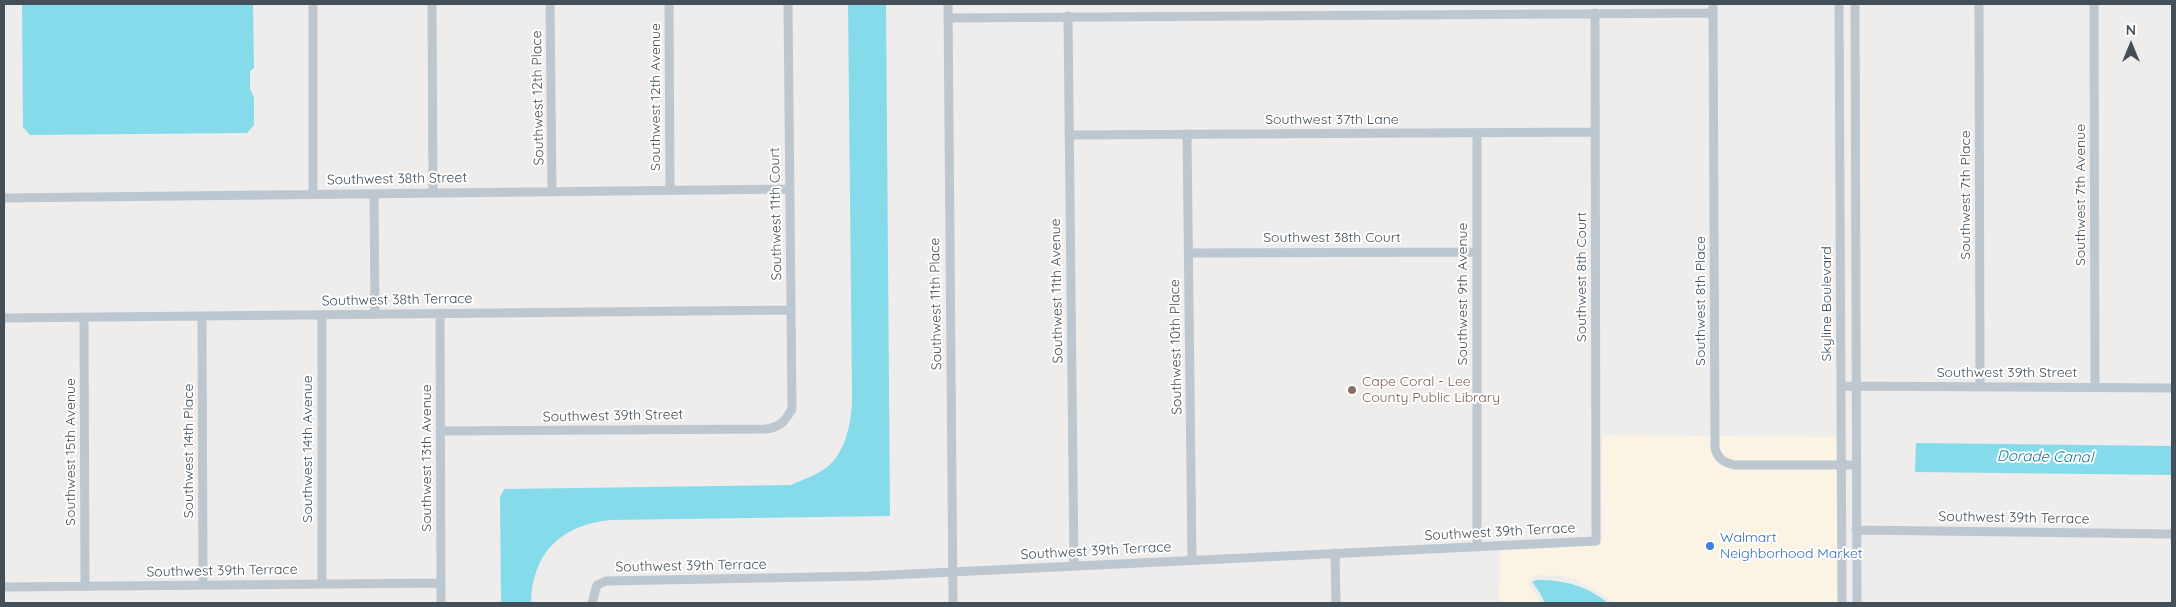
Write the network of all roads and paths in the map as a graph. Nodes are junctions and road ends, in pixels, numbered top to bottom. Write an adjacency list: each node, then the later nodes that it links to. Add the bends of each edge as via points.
1 (313, 4): 23 (street)
2 (432, 4): 22 (street)
3 (550, 4): 21 (street, Southwest 12th Place)
4 (669, 4): 20 (street, Southwest 12th Avenue)
5 (788, 4): 19 (street, Southwest 11th Court)
6 (948, 4): 14 (street, Southwest 11th Place)
7 (1839, 4): 35 (street, Skyline Boulevard)
8 (1855, 4): 36 (street, Skyline Boulevard)
9 (1979, 4): 37 (street, Southwest 7th Place)
10 (2094, 4): 38 (street, Southwest 7th Avenue)
11 (1713, 9): 12 (street); 42 (street, Southwest 8th Place, via 1715,448 1718,458 1734,465)
12 (1596, 13): 13 (street); 15 (street, Southwest 8th Court)
13 (1068, 16): 14 (street); 17 (street, Southwest 11th Avenue)
14 (948, 18): 51 (street, Southwest 11th Place)
15 (1595, 132): 16 (street, Southwest 37th Lane); 46 (street, Southwest 8th Court)
16 (1477, 133): 18 (street, Southwest 37th Lane); 26 (street, Southwest 9th Avenue)
17 (1069, 134): 18 (street, Southwest 37th Lane); 50 (street, Southwest 11th Avenue)
18 (1187, 134): 27 (street, Southwest 10th Place)
19 (790, 189): 20 (street, Southwest 38th Street); 28 (street, Southwest 11th Court)
20 (670, 190): 21 (street, Southwest 38th Street)
21 (552, 191): 22 (street, Southwest 38th Street)
22 (433, 193): 24 (street, Southwest 38th Street)
23 (313, 194): 24 (street, Southwest 38th Street); 25 (street, Southwest 38th Street)
24 (374, 194): 30 (street)
25 (4, 198)
26 (1476, 252): 27 (street, Southwest 38th Court); 47 (street, Southwest 9th Avenue)
27 (1189, 253): 49 (street, Southwest 10th Place)
28 (791, 310): 29 (street, Southwest 38th Terrace); 40 (street, Southwest 11th Court, via 792,409)
29 (440, 313): 30 (street, Southwest 38th Terrace); 41 (street, Southwest 13th Avenue)
30 (375, 314): 31 (street, Southwest 38th Terrace)
31 (322, 315): 32 (street, Southwest 38th Terrace); 53 (street, Southwest 14th Avenue)
32 (202, 317): 34 (street, Southwest 38th Terrace); 54 (street, Southwest 14th Place)
33 (4, 318): 34 (street, Southwest 38th Terrace)
34 (84, 318): 55 (street, Southwest 15th Avenue)
35 (1841, 386): 36 (street, Southwest 39th Street); 42 (street, Skyline Boulevard)
36 (1856, 386): 37 (street, Southwest 39th Street); 43 (street, Skyline Boulevard)
37 (1980, 386): 38 (street, Southwest 39th Street)
38 (2096, 387): 39 (street, Southwest 39th Street)
39 (2172, 388)
40 (784, 423): 41 (street, Southwest 39th Street, via 766,429)
41 (440, 431): 52 (street, Southwest 13th Avenue)
42 (1841, 465): 43 (street, Southwest 8th Place); 61 (street, Skyline Boulevard)
43 (1857, 465): 44 (street, Skyline Boulevard)
44 (1856, 530): 45 (street, Southwest 39th Terrace); 62 (street, Skyline Boulevard)
45 (2172, 534)
46 (1596, 541): 47 (street, Southwest 39th Terrace)
47 (1477, 546): 48 (street, Southwest 39th Terrace)
48 (1335, 553): 49 (street, Southwest 39th Terrace); 60 (street)
49 (1192, 560): 50 (street, Southwest 39th Terrace)
50 (1074, 566): 51 (street, Southwest 39th Terrace)
51 (953, 572): 58 (street, Southwest 39th Terrace, via 606,581 598,585); 59 (street, Southwest 11th Place)
52 (441, 583): 53 (street, Southwest 39th Terrace); 57 (street, Southwest 13th Avenue)
53 (322, 584): 54 (street, Southwest 39th Terrace)
54 (203, 585): 55 (street, Southwest 39th Terrace)
55 (85, 586): 56 (street, Southwest 39th Terrace)
56 (4, 587)
57 (441, 603)
58 (592, 603)
59 (953, 603)
60 (1336, 603)
61 (1842, 603)
62 (1857, 603)

